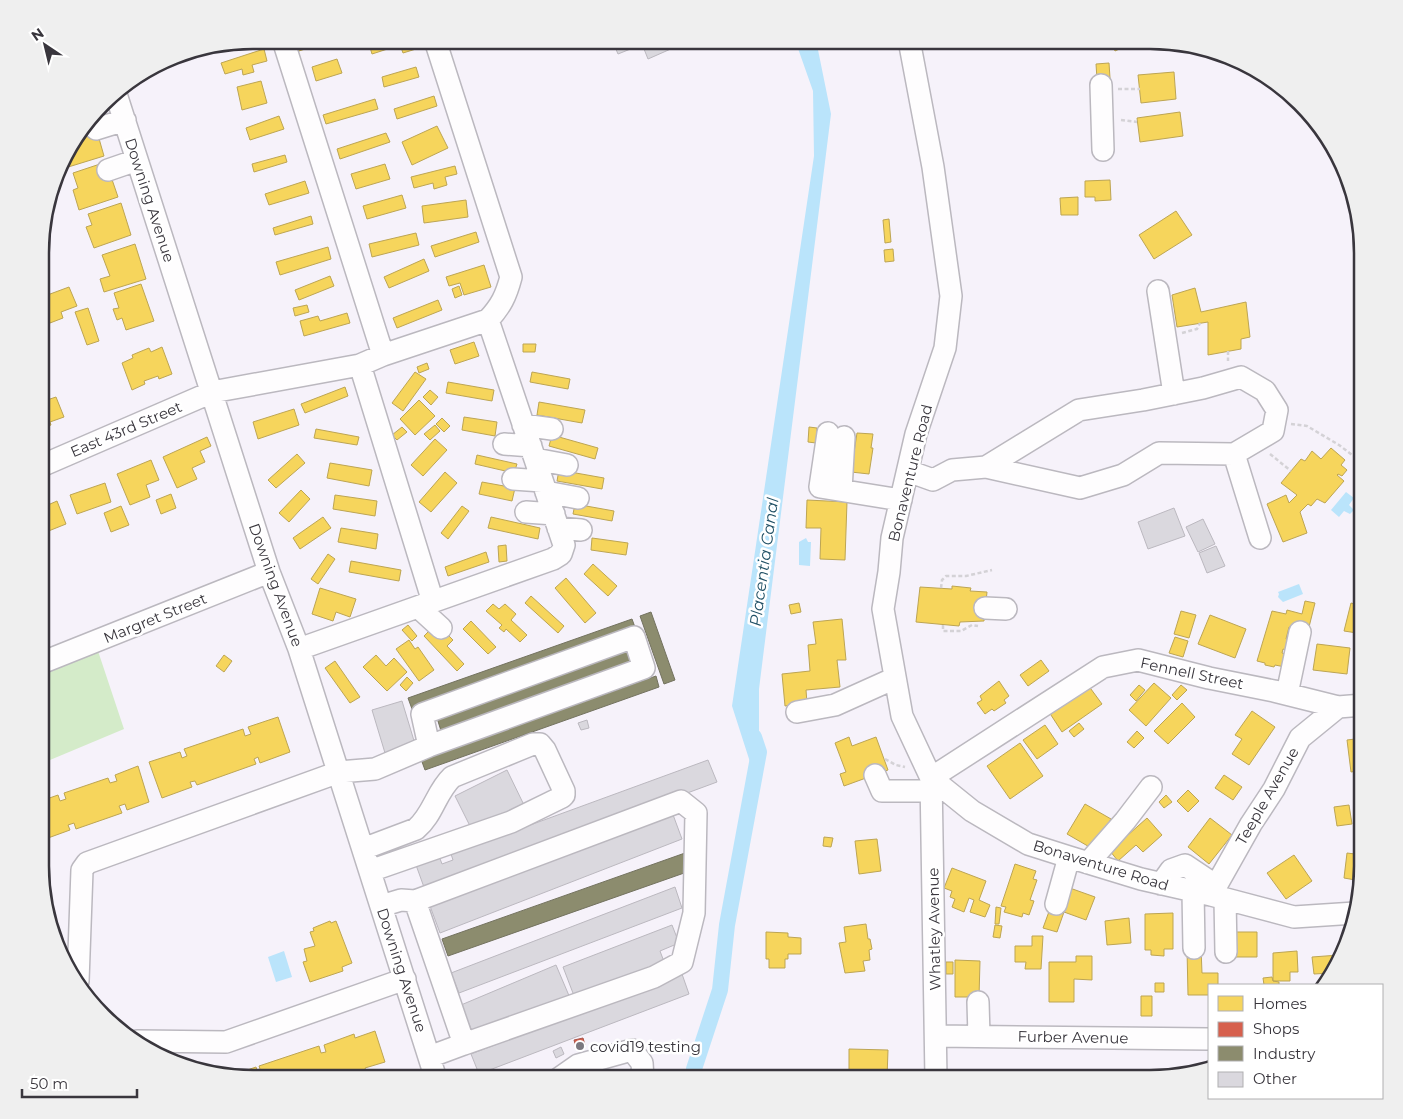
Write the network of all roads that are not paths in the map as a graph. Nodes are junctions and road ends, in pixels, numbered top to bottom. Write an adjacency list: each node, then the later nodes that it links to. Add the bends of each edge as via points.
1 (287, 49): 13 (street)
2 (438, 49): 12 (street, via 511,277 507,294)
3 (911, 49): 26 (street, Bonaventure Road, via 933,167 950,296 945,348 916,434)
4 (1101, 85): 8 (street)
5 (117, 100): 6 (street, Downing Avenue)
6 (124, 120): 7 (street); 9 (street, Downing Avenue)
7 (96, 130)
8 (1102, 150)
9 (137, 160): 10 (street); 15 (street, Downing Avenue)
10 (108, 170)
11 (1158, 291): 16 (street)
12 (488, 320): 13 (street, East 43rd Street); 17 (street)
13 (383, 355): 14 (street, East 43rd Street)
14 (360, 365): 15 (street, East 43rd Street); 36 (street)
15 (212, 392): 23 (street, East 43rd Street); 35 (street, Downing Avenue)
16 (1174, 394): 22 (street, via 1241,377 1265,391 1277,410 1273,432); 25 (street, via 1079,410)
17 (523, 424): 18 (street); 21 (street)
18 (552, 429)
19 (836, 435): 30 (street, via 820,487)
20 (504, 444): 21 (street)
21 (533, 453): 24 (street); 28 (street)
22 (1234, 454): 25 (street, via 1159,453 1123,475 1080,488); 34 (street)
23 (49, 463)
24 (567, 465)
25 (986, 467): 26 (street, via 952,470 933,480)
26 (908, 471): 30 (street, Bonaventure Road)
27 (513, 479): 28 (street)
28 (544, 486): 29 (street); 32 (street)
29 (578, 498)
30 (901, 500): 41 (street, Bonaventure Road, via 892,538 883,609)
31 (526, 512): 32 (street)
32 (556, 521): 33 (street); 36 (street, via 564,545 561,554)
33 (581, 530)
34 (1260, 538)
35 (269, 572): 39 (street, Downing Avenue); 40 (street, Margret Street)
36 (426, 604): 37 (street); 39 (street)
37 (440, 628)
38 (1300, 632): 42 (street)
39 (299, 649): 47 (street, Downing Avenue)
40 (49, 660)
41 (894, 678): 45 (street, via 835,705); 49 (street, Bonaventure Road, via 902,716)
42 (1287, 694): 44 (street, Fennell Street); 49 (street, Fennell Street, via 1174,662 1138,660 1103,667)
43 (1354, 706): 44 (street, Fennell Street)
44 (1338, 708): 54 (street, Teeple Avenue, via 1300,738 1274,789)
45 (797, 712)
46 (429, 746): 46 (street, via 644,668 634,636 422,714); 47 (street, via 375,769)
47 (339, 772): 51 (street, Downing Avenue); 61 (street, via 87,863 82,870)
48 (875, 775): 49 (street, via 882,791)
49 (932, 785): 52 (street, Bonaventure Road, via 1028,844); 64 (street, Whatley Avenue)
50 (1151, 787): 52 (street, via 1125,821)
51 (363, 848): 53 (street, Downing Avenue); 53 (street, via 420,826 452,777 533,744 540,744 545,750 564,791 562,797 511,822)
52 (1078, 860): 54 (street, Bonaventure Road, via 1162,884 1171,870 1185,865 1209,881); 56 (street)
53 (370, 871): 57 (street, Downing Avenue)
54 (1208, 895): 58 (street, via 1294,917); 59 (street); 60 (street)
55 (415, 901): 57 (street, via 401,900); 68 (street); 68 (street, via 681,801 696,814 694,913 682,962 654,977)
56 (1056, 904)
57 (381, 906): 62 (street, Downing Avenue)
58 (1348, 913)
59 (1194, 948)
60 (1226, 952)
61 (78, 972)
62 (405, 979): 67 (street, via 226,1042); 69 (street, Downing Avenue)
63 (978, 1002): 65 (street)
64 (936, 1036): 65 (street, Furber Avenue); 73 (street, Whatley Avenue)
65 (979, 1036): 66 (street, Furber Avenue)
66 (1208, 1040)
67 (148, 1041)
68 (464, 1044): 69 (street)
69 (429, 1057): 70 (street, Downing Avenue)
70 (433, 1070)
71 (571, 1070): 72 (street, via 578,1065 632,1050 642,1063)
72 (642, 1070)
73 (936, 1070)

